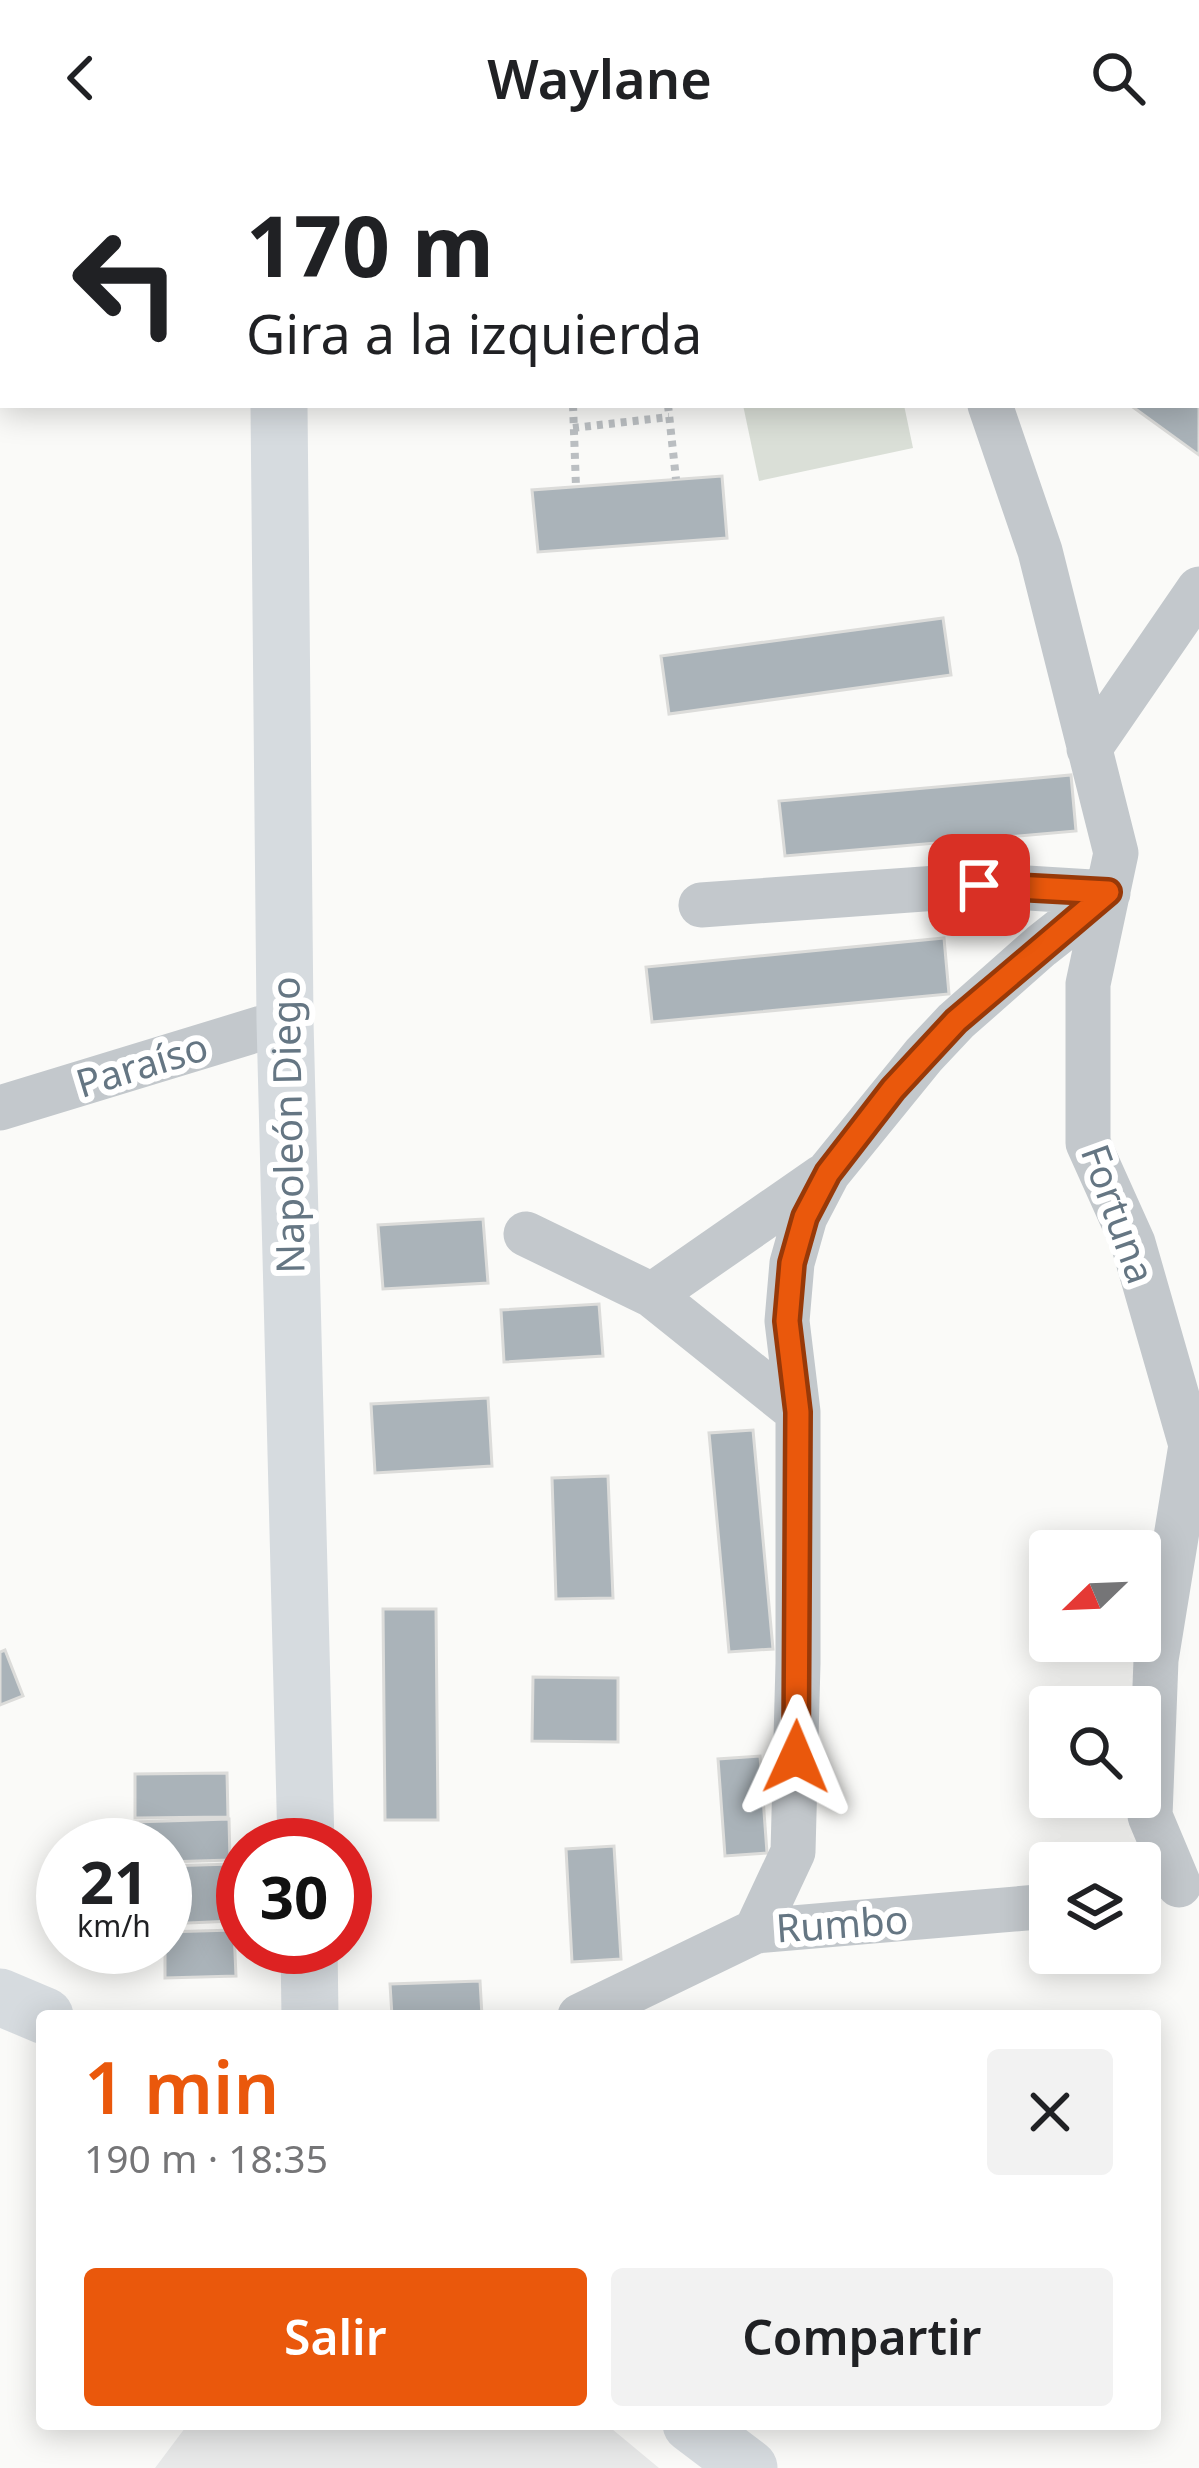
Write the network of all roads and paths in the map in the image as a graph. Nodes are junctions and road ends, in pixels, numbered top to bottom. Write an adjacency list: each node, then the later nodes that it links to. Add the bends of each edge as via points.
1 (279, 408): 13 (main road, Napoleón Diego)
2 (572, 408): 6 (path)
3 (668, 408): 5 (path)
4 (991, 408): 10 (street, Fortuna, via 1040,551)
5 (669, 417): 6 (path); 7 (path)
6 (573, 428): 8 (path)
7 (676, 479)
8 (576, 487)
9 (1199, 589): 10 (street)
10 (1089, 749): 11 (street, Fortuna, via 1116,853)
11 (1108, 892): 12 (street, via 979,885); 15 (street, via 956,1021); 20 (street, Fortuna, via 1088,983 1088,1143 1132,1243 1191,1445 1156,1660 1150,1816)
12 (700, 905)
13 (285, 1021): 14 (street, Paraíso); 19 (main road, Napoleón Diego)
14 (0, 1108)
15 (828, 1173): 17 (street); 18 (street, via 792,1263 787,1321)
16 (526, 1234): 17 (street)
17 (652, 1295): 18 (street)
18 (798, 1412): 22 (street, via 794,1852)
19 (305, 1818)
20 (1173, 1890)
21 (1029, 1908): 22 (street, Rumbo)
22 (756, 1930): 26 (street, Rumbo)
23 (309, 1974): 25 (main road)
24 (0, 1997): 27 (main road)
25 (310, 2010)
26 (592, 2010)
27 (36, 2012)
28 (699, 2430): 29 (main road)
29 (748, 2468)

